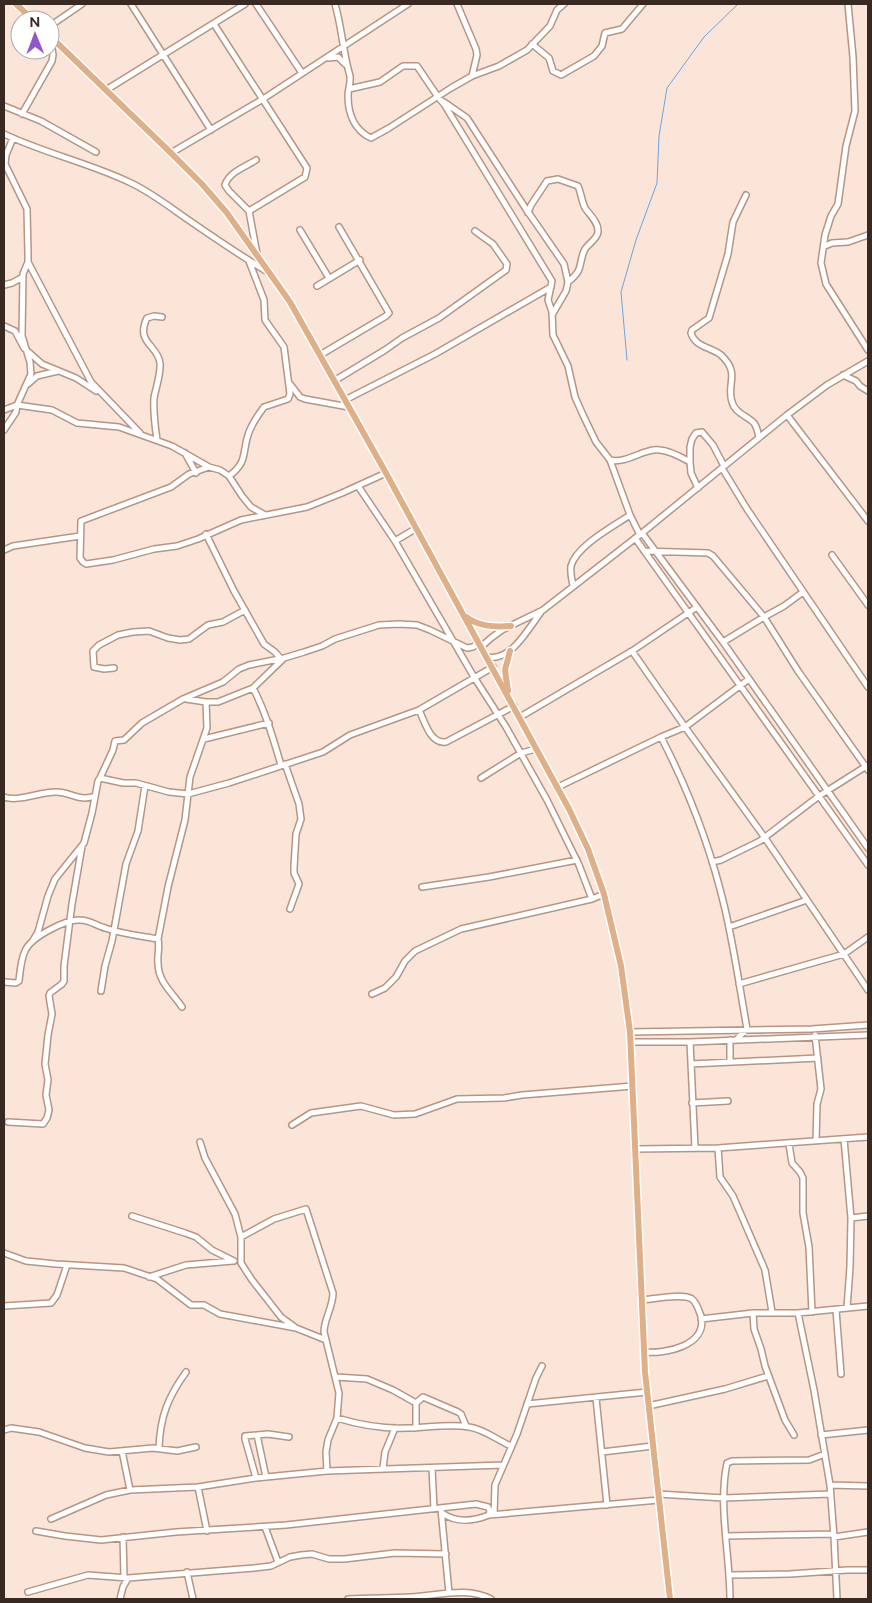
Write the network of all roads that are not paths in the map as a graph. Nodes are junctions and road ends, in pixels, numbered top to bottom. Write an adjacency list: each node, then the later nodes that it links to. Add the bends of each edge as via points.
1 (82, 4): 11 (street)
2 (131, 4): 16 (street)
3 (245, 4): 12 (street)
4 (256, 4): 20 (street)
5 (335, 4): 15 (street)
6 (408, 4): 15 (street)
7 (456, 4): 21 (street, via 476,49)
8 (564, 4): 13 (street, via 550,26)
9 (643, 4): 13 (street, via 622,29 605,33 602,46 594,56 562,75 553,71 549,58)
10 (848, 4): 41 (street, via 855,111 846,146 838,204 825,235)
11 (60, 19)
12 (214, 24): 16 (street); 25 (street)
13 (532, 44): 21 (street, via 516,57)
14 (60, 46): 23 (main road)
15 (344, 46): 17 (street); 19 (street)
16 (164, 56): 23 (street); 28 (street)
17 (326, 58): 19 (street, via 338,57); 20 (street)
18 (52, 60): 27 (street)
19 (346, 64): 22 (street, via 350,76)
20 (302, 73): 25 (street)
21 (472, 76): 24 (street)
22 (349, 89): 24 (street, via 380,82 403,66 417,66); 24 (street, via 350,115 363,133 371,138)
23 (106, 90): 32 (main road)
24 (438, 97): 36 (street, via 467,118); 52 (street, via 548,272)
25 (263, 99): 28 (street); 35 (street, via 307,172 305,177)
26 (4, 106): 27 (street)
27 (22, 114): 31 (street)
28 (211, 130): 32 (street)
29 (4, 134): 30 (street)
30 (13, 138): 44 (street, via 130,182); 45 (street, via 5,164 26,208)
31 (96, 152)
32 (171, 153): 42 (main road, via 227,213)
33 (256, 160): 35 (street, via 227,178 225,184)
34 (746, 195): 74 (street, via 733,222 728,254 709,318 691,333 696,342 727,362 732,375 732,403 753,422)
35 (249, 211): 42 (street)
36 (528, 213): 49 (street, via 564,264); 49 (street, via 547,181 558,180 578,186 584,207 598,232 583,253 576,275)
37 (339, 227): 43 (street)
38 (300, 230): 48 (street)
39 (475, 231): 62 (street, via 493,244 507,264 506,270 439,318)
40 (868, 235): 41 (street)
41 (825, 246): 57 (street, via 822,263 826,284)
42 (257, 254): 46 (main road)
43 (360, 260): 48 (street); 58 (street, via 389,310 388,314)
44 (249, 261): 46 (street); 64 (street, via 264,300 265,320 284,347)
45 (28, 262): 47 (street); 66 (street, via 91,382)
46 (272, 274): 58 (main road)
47 (23, 277): 50 (street); 56 (street, via 21,318)
48 (330, 278): 51 (street)
49 (568, 282): 54 (street)
50 (4, 285)
51 (317, 286)
52 (551, 287): 54 (street, via 548,300); 67 (street, via 435,354)
53 (162, 317): 75 (street, via 147,318 144,325 147,343 160,364 154,398)
54 (552, 317): 77 (street, via 552,335 568,366 575,396 596,442)
55 (4, 326): 56 (street, via 15,331)
56 (24, 348): 60 (street, via 42,364); 63 (street, via 31,374)
57 (868, 350)
58 (320, 355): 62 (main road)
59 (868, 361): 61 (street)
60 (59, 371): 63 (street, via 37,376); 66 (street)
61 (843, 375): 65 (street); 71 (street)
62 (334, 381): 67 (main road)
63 (27, 384): 68 (street)
64 (290, 384): 69 (street, via 305,399); 83 (street, via 288,399 264,407 259,413 249,432 243,462)
65 (868, 391)
66 (101, 394): 73 (street)
67 (345, 400): 69 (main road)
68 (17, 405): 70 (street); 72 (street); 73 (street, via 52,410 77,423 118,427)
69 (349, 407): 82 (main road)
70 (4, 410)
71 (787, 414): 74 (street); 88 (street)
72 (4, 430)
73 (142, 435): 75 (street)
74 (759, 438): 80 (street)
75 (157, 440): 76 (street)
76 (185, 453): 79 (street); 81 (street)
77 (610, 460): 78 (street, via 618,462 660,450); 87 (street)
78 (690, 462): 80 (street, via 692,439 696,433 702,432 710,439); 85 (street)
79 (209, 467): 81 (street); 83 (street)
80 (723, 467): 85 (street); 99 (street)
81 (196, 473): 92 (street, via 189,474 171,487 81,521)
82 (386, 473): 84 (street); 89 (main road)
83 (229, 476): 86 (street, via 251,507)
84 (358, 486): 86 (street, via 307,506); 93 (street)
85 (698, 488): 91 (street)
86 (265, 515): 90 (street, via 241,520)
87 (630, 515): 91 (street); 98 (street, via 578,555 571,565)
88 (868, 521)
89 (416, 528): 93 (street); 105 (main road)
90 (206, 534): 92 (street, via 177,546 86,564 80,558); 102 (street)
91 (639, 535): 95 (street); 96 (street); 98 (street)
92 (80, 536): 94 (street)
93 (395, 541): 109 (street)
94 (4, 550)
95 (644, 550): 96 (street); 104 (street)
96 (655, 551): 101 (street); 106 (street, via 708,553 713,556)
97 (832, 555): 100 (street)
98 (573, 586): 103 (street)
99 (803, 592): 106 (street); 120 (street)
100 (868, 605)
101 (697, 607): 104 (street); 108 (street)
102 (244, 610): 114 (street, via 264,644); 116 (street, via 223,622 208,625 189,639 168,638 149,631 118,635 93,651 94,667)
103 (543, 610): 107 (street); 111 (street)
104 (688, 614): 112 (street); 119 (street)
105 (465, 617): 107 (main road, via 474,623); 110 (main road)
106 (764, 617): 108 (street); 135 (street, via 798,672)
107 (511, 626): 110 (street)
108 (723, 642): 118 (street)
109 (455, 643): 110 (street, via 467,648); 114 (street, via 417,625 379,625); 117 (street)
110 (480, 645): 113 (main road)
111 (510, 651): 113 (street, via 500,657); 124 (main road, via 505,670)
112 (632, 651): 127 (street); 129 (street)
113 (487, 657): 115 (main road)
114 (282, 658): 121 (street); 122 (street, via 239,669 223,682)
115 (493, 667): 117 (street); 124 (main road)
116 (114, 668)
117 (474, 677): 125 (street); 126 (street)
118 (749, 679): 119 (street); 140 (street)
119 (740, 685): 129 (street); 143 (street)
120 (868, 687)
121 (252, 688): 123 (street, via 218,702); 128 (street)
122 (183, 699): 123 (street); 136 (street, via 142,723 124,740 115,741)
123 (206, 702): 131 (street, via 208,723)
124 (512, 703): 126 (street); 127 (main road)
125 (419, 710): 126 (street, via 433,739 441,743); 134 (street, via 350,735 323,752)
126 (498, 716): 133 (street)
127 (520, 717): 132 (main road)
128 (268, 723): 131 (street); 134 (street)
129 (685, 728): 130 (street); 145 (street)
130 (661, 737): 139 (street); 150 (street, via 680,776)
131 (204, 739): 141 (street, via 190,777)
132 (536, 749): 133 (street); 139 (main road)
133 (521, 753): 137 (street); 149 (street)
134 (283, 765): 141 (street); 156 (street, via 297,796 301,816 296,834 294,867 299,884)
135 (868, 767): 140 (street)
136 (100, 778): 138 (street); 142 (street)
137 (482, 778)
138 (145, 786): 141 (street); 159 (street, via 138,831 126,864)
139 (558, 787): 153 (main road, via 588,849)
140 (828, 791): 143 (street); 147 (street)
141 (188, 794): 161 (street)
142 (95, 796): 144 (street, via 81,798 57,792 14,799); 146 (street)
143 (819, 796): 145 (street); 148 (street)
144 (4, 797)
145 (765, 838): 150 (street); 155 (street)
146 (83, 844): 157 (street); 162 (street, via 56,879)
147 (866, 846): 148 (street)
148 (858, 850): 151 (street)
149 (577, 860): 152 (street); 154 (street)
150 (712, 862): 158 (street)
151 (868, 865)
152 (422, 886)
153 (604, 894): 154 (street); 173 (main road, via 621,966)
154 (592, 899): 168 (street, via 461,929 415,951 385,988)
155 (807, 900): 158 (street); 163 (street)
156 (290, 909)
157 (70, 921): 159 (street, via 89,921); 162 (street); 186 (street, via 64,981 49,996 52,1014 45,1064 47,1118 43,1124)
158 (729, 928): 165 (street)
159 (113, 930): 161 (street); 167 (street)
160 (868, 937): 163 (street)
161 (158, 939): 169 (street, via 160,978)
162 (32, 942): 164 (street, via 24,951 19,981)
163 (844, 954): 165 (street); 166 (street)
164 (4, 982)
165 (739, 984): 171 (street)
166 (868, 990)
167 (102, 991)
168 (372, 994)
169 (182, 1007)
170 (868, 1025): 172 (street)
171 (747, 1029): 172 (street); 173 (street); 177 (street)
172 (812, 1029): 175 (street)
173 (630, 1032): 178 (main road)
174 (868, 1035): 175 (street)
175 (816, 1037): 177 (street); 180 (street)
176 (730, 1040): 177 (street); 179 (street); 181 (street)
177 (736, 1040)
178 (631, 1042): 179 (street); 183 (main road)
179 (690, 1042): 182 (street)
180 (818, 1058): 181 (street); 190 (street, via 821,1089 817,1104)
181 (730, 1061): 182 (street)
182 (691, 1064): 185 (street)
183 (633, 1086): 187 (street, via 457,1099 415,1114 394,1115 361,1106 311,1113); 195 (main road)
184 (728, 1101): 185 (street)
185 (692, 1103): 193 (street)
186 (8, 1122)
187 (292, 1124)
188 (868, 1137): 189 (street)
189 (844, 1139): 190 (street); 198 (street)
190 (816, 1141): 192 (street)
191 (200, 1142): 199 (street, via 235,1214)
192 (789, 1144): 194 (street); 211 (street, via 792,1163 803,1178)
193 (695, 1148): 194 (street); 195 (street)
194 (718, 1148): 210 (street, via 718,1174 732,1196 764,1270)
195 (636, 1149): 205 (main road)
196 (132, 1216): 201 (street, via 190,1235)
197 (868, 1216): 198 (street)
198 (851, 1218): 208 (street)
199 (241, 1236): 202 (street); 216 (street, via 274,1219 306,1208 333,1293 324,1326)
200 (4, 1253): 203 (street, via 26,1260)
201 (234, 1261): 202 (street); 204 (street, via 186,1265)
202 (241, 1263): 215 (street, via 275,1310)
203 (67, 1265): 204 (street, via 124,1268); 206 (street, via 51,1303)
204 (148, 1277): 215 (street, via 165,1284 191,1305 204,1305 220,1314)
205 (642, 1300): 214 (street, via 686,1297 693,1300); 217 (main road)
206 (4, 1306)
207 (868, 1306): 208 (street)
208 (846, 1308): 209 (street)
209 (836, 1310): 211 (street); 220 (street)
210 (772, 1312): 212 (street); 213 (street)
211 (812, 1312): 212 (street)
212 (798, 1313): 236 (street)
213 (753, 1314): 214 (street); 221 (street, via 754,1329)
214 (702, 1319): 217 (street, via 701,1329 691,1342 680,1347)
215 (296, 1328): 216 (street)
216 (326, 1340): 222 (street)
217 (644, 1352): 223 (main road)
218 (542, 1366): 226 (street)
219 (186, 1372): 241 (street, via 170,1396 160,1428)
220 (841, 1374)
221 (768, 1376): 227 (street); 235 (street)
222 (336, 1377): 225 (street, via 367,1379); 228 (street, via 339,1393)
223 (647, 1392): 224 (street); 227 (main road)
224 (596, 1398): 226 (street); 243 (street)
225 (416, 1403): 229 (street, via 424,1397 458,1412); 231 (street)
226 (527, 1404): 238 (street)
227 (648, 1406): 239 (main road)
228 (337, 1418): 230 (street); 248 (street, via 328,1440)
229 (466, 1426): 231 (street); 238 (street)
230 (394, 1428): 231 (street); 246 (street)
231 (416, 1428)
232 (4, 1430): 242 (street, via 39,1432 85,1448 109,1452)
233 (868, 1430): 236 (street)
234 (257, 1435): 237 (street); 249 (street); 250 (street, via 245,1438)
235 (794, 1435)
236 (821, 1435): 244 (street)
237 (289, 1437)
238 (511, 1446): 245 (street)
239 (653, 1446): 243 (street); 256 (main road)
240 (196, 1447): 241 (street, via 177,1451)
241 (160, 1448): 242 (street)
242 (122, 1450): 254 (street)
243 (602, 1452): 258 (street)
244 (825, 1454): 251 (street); 257 (street, via 809,1460 732,1461 727,1464)
245 (503, 1465): 247 (street); 261 (street, via 495,1485)
246 (383, 1468): 247 (street); 248 (street)
247 (432, 1468): 259 (street)
248 (327, 1471): 249 (street)
249 (266, 1477): 250 (street)
250 (256, 1478): 253 (street)
251 (830, 1485): 252 (street); 255 (street)
252 (868, 1486)
253 (198, 1487): 254 (street); 265 (street)
254 (130, 1490): 262 (street, via 106,1494)
255 (830, 1494): 257 (street); 268 (street)
256 (659, 1497): 257 (street); 258 (street); 284 (main road)
257 (724, 1498): 267 (street)
258 (607, 1505): 261 (street)
259 (434, 1510): 260 (street); 263 (street)
260 (442, 1511): 261 (street, via 455,1520); 261 (street, via 481,1504 488,1507); 270 (street)
261 (492, 1515)
262 (51, 1519)
263 (265, 1526): 265 (street); 271 (street)
264 (36, 1531): 269 (street, via 101,1540)
265 (207, 1531): 269 (street)
266 (868, 1532): 268 (street)
267 (726, 1536): 268 (street); 275 (street)
268 (834, 1536): 273 (street)
269 (123, 1537): 276 (street)
270 (446, 1554): 271 (street, via 395,1553 329,1559 312,1554); 278 (street)
271 (278, 1562): 274 (street, via 254,1568)
272 (868, 1570): 273 (street)
273 (835, 1571): 275 (street); 286 (street)
274 (187, 1572): 276 (street); 280 (street)
275 (730, 1575): 285 (street)
276 (126, 1577): 277 (street, via 88,1575); 279 (street)
277 (28, 1592)
278 (450, 1593): 282 (street); 283 (street, via 474,1593)
279 (120, 1599)
280 (193, 1599)
281 (349, 1599): 282 (street)
282 (380, 1599)
283 (491, 1599)
284 (670, 1599)
285 (730, 1599)
286 (837, 1599)

